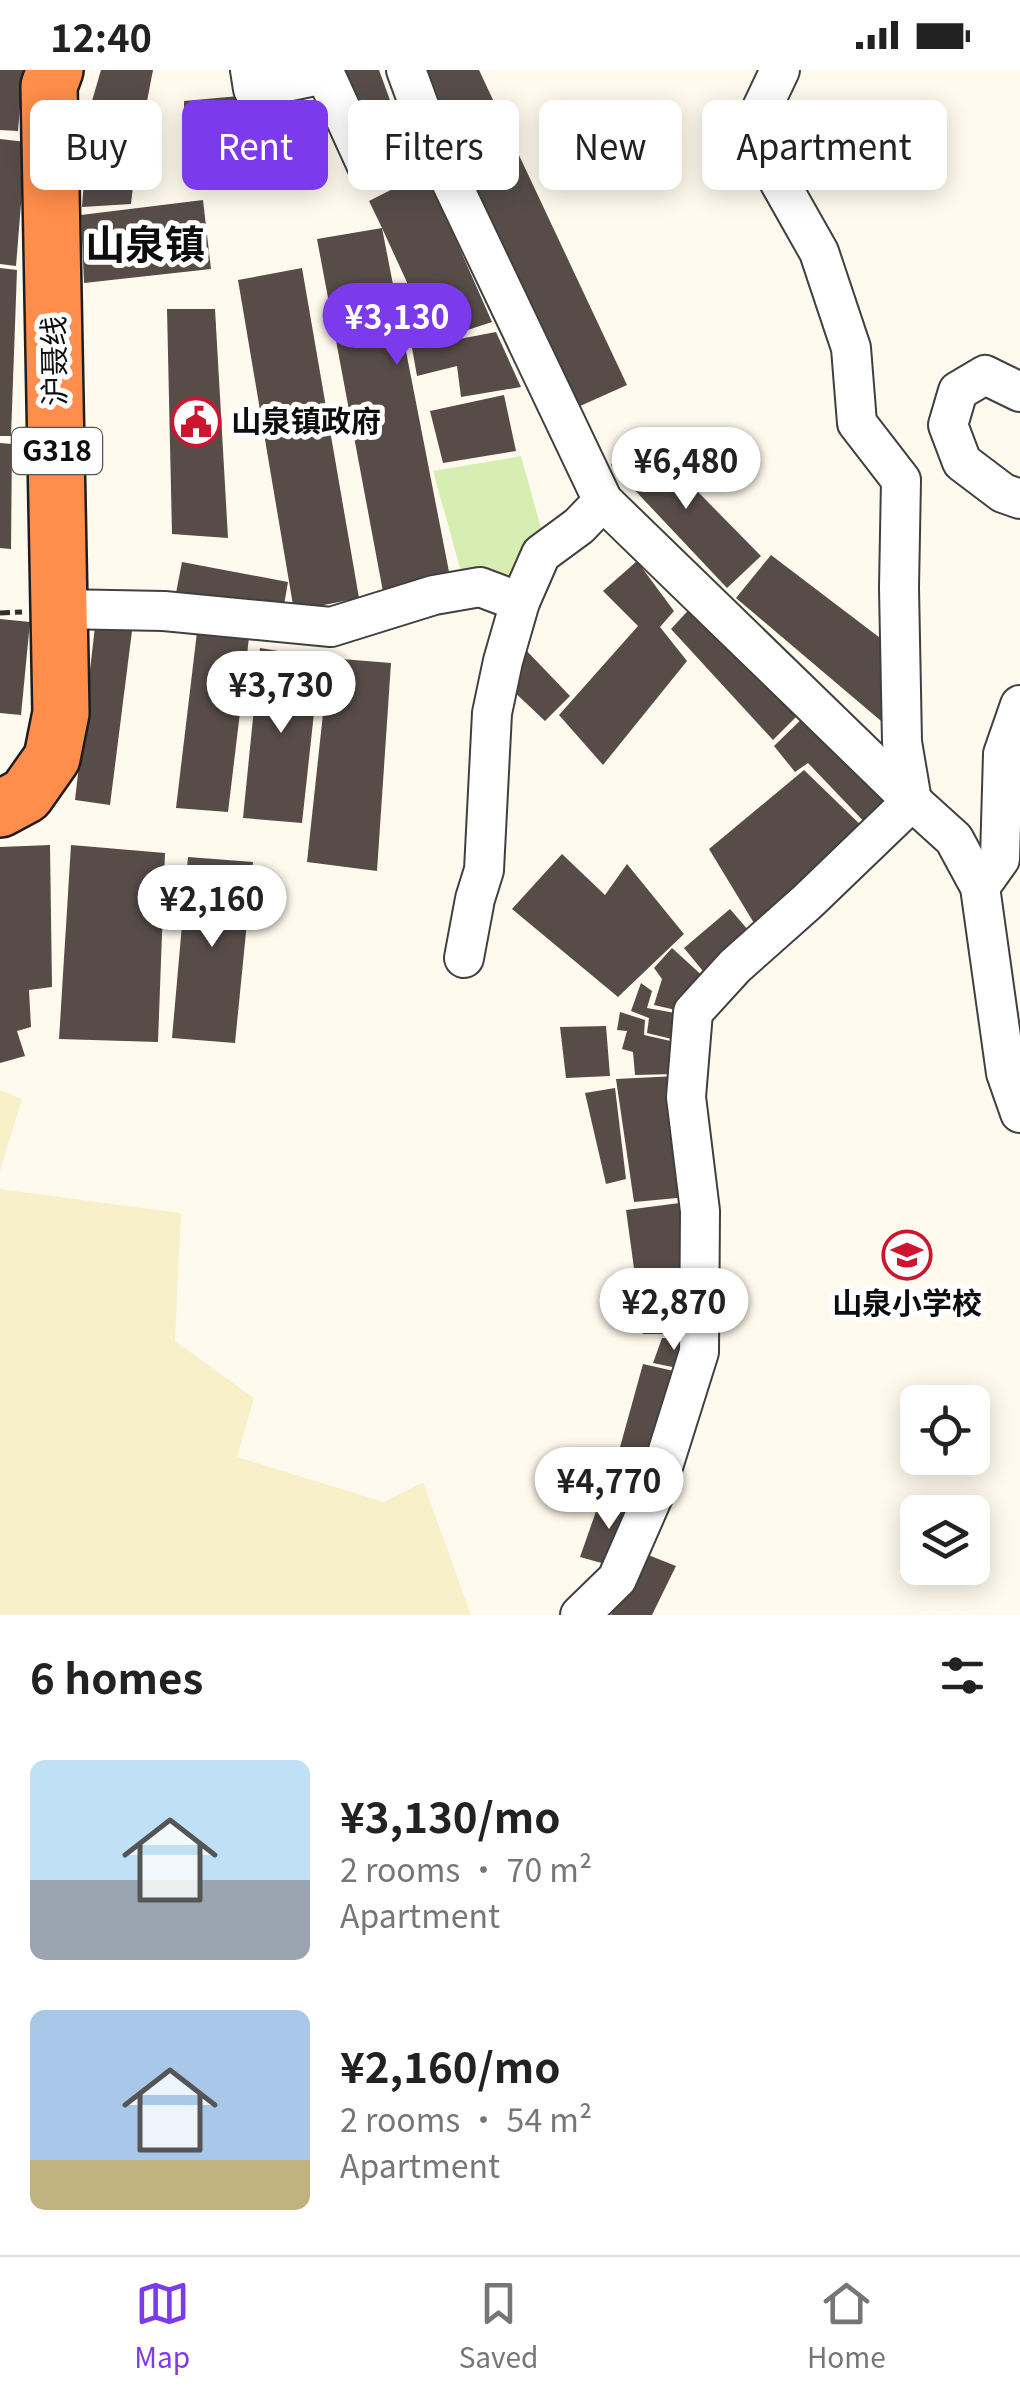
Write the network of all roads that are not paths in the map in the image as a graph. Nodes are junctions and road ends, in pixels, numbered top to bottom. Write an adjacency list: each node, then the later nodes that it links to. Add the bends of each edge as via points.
1 (55, 70): 12 (highway, 沪聂线 / G318, via 49,86)
2 (250, 70): 6 (street, via 254,89 325,74)
3 (406, 70): 5 (street)
4 (780, 70): 14 (street, via 762,108 776,176 819,252 850,348 857,423 901,480 902,742)
5 (417, 100)
6 (348, 124)
7 (455, 190): 10 (street)
8 (1020, 392): 9 (street, via 984,375 958,391 948,425 962,462)
9 (1020, 499)
10 (603, 501): 11 (street, via 541,554); 14 (street)
11 (520, 602): 12 (street, via 480,587 331,627); 17 (street, via 492,712 484,870)
12 (60, 609): 15 (highway, 沪聂线 / G318, via 62,713 52,758 26,794)
13 (1020, 705): 16 (street, via 1002,754 1000,859)
14 (912, 801): 16 (street, via 954,839); 19 (street, via 693,1012 686,1097 700,1211 699,1352 654,1492 617,1579)
15 (0, 810)
16 (980, 887): 18 (street, via 1006,1073)
17 (464, 958)
18 (1020, 1113)
19 (580, 1615)

